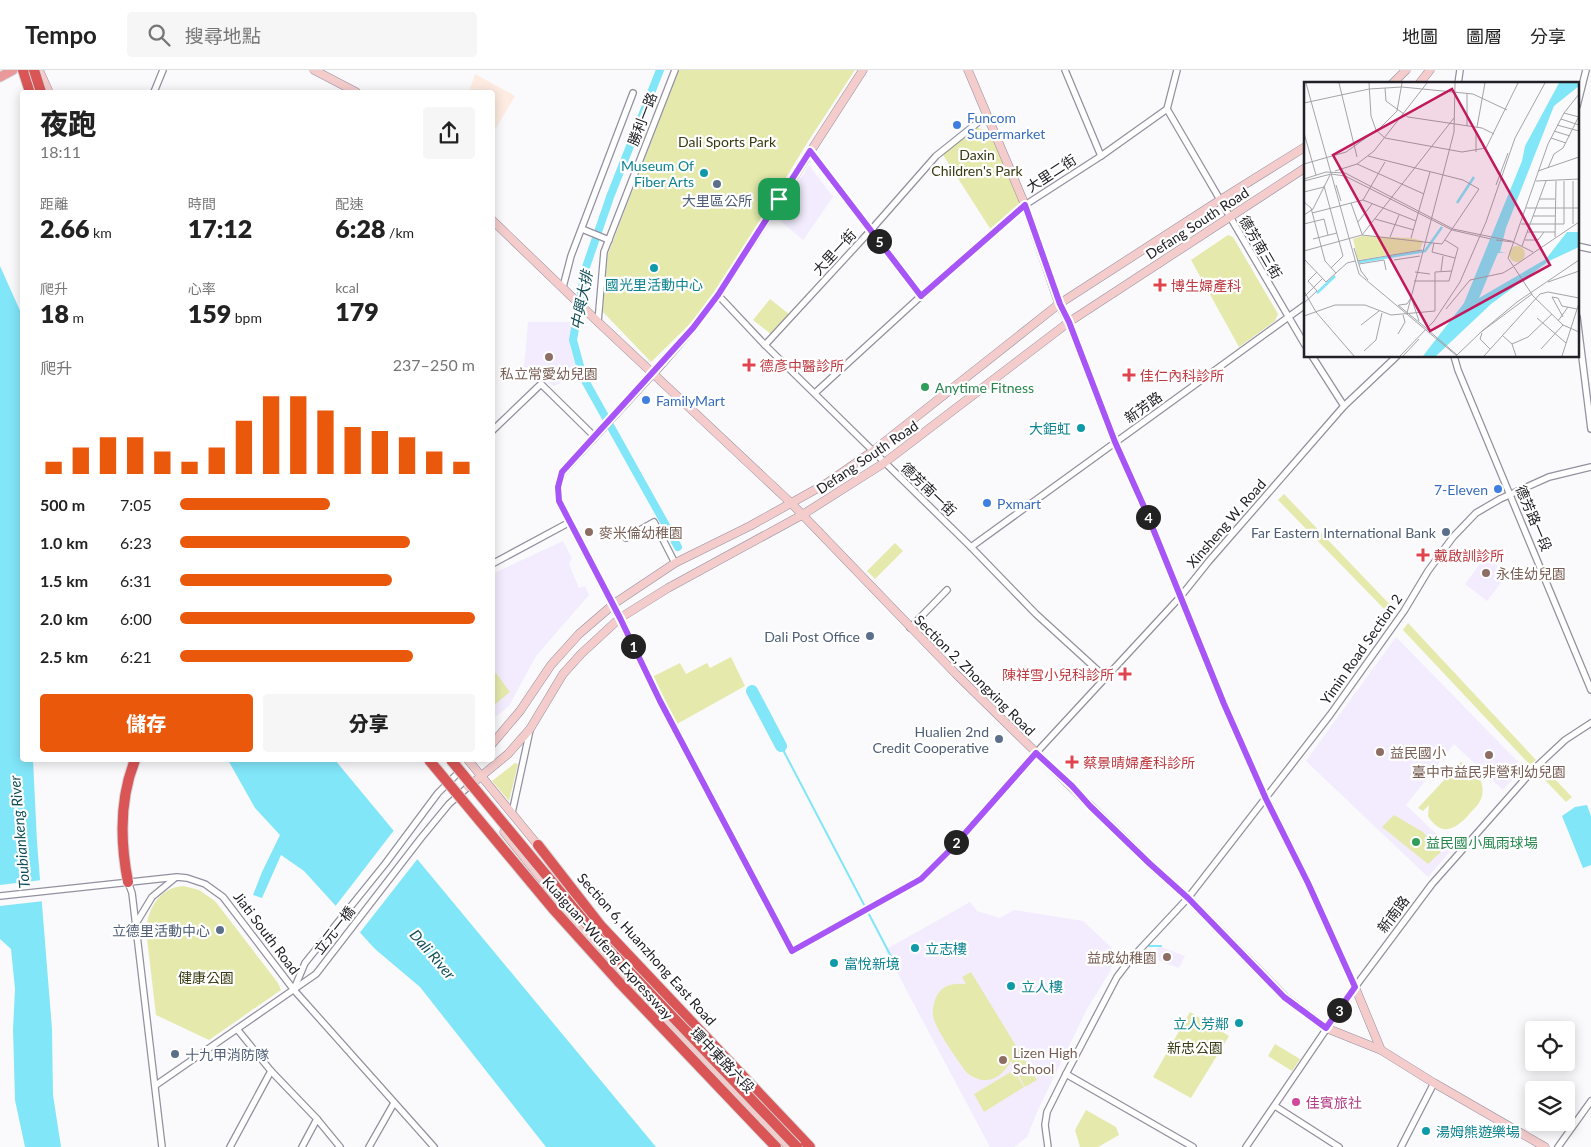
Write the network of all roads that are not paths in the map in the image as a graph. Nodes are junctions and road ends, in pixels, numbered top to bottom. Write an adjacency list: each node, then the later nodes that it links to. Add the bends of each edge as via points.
1 (13, 70): 15 (main road)
2 (23, 70): 18 (highway)
3 (33, 70): 19 (highway, bridge)
4 (39, 70): 20 (street)
5 (163, 70): 21 (street)
6 (314, 70): 22 (street)
7 (674, 70): 37 (street, 勝利一路)
8 (863, 70): 28 (street)
9 (968, 70): 26 (street)
10 (1064, 70): 29 (street)
11 (1177, 70): 25 (street)
12 (1406, 70): 16 (street)
13 (1430, 70): 17 (street)
14 (1586, 70): 24 (street)
15 (0, 77)
16 (1394, 82)
17 (1421, 82)
18 (29, 90)
19 (41, 90)
20 (48, 90)
21 (155, 90)
22 (352, 90)
23 (633, 94): 35 (street)
24 (1578, 102)
25 (1167, 109): 29 (street, 大里二街); 31 (street, 德芳南三街)
26 (986, 116): 32 (street); 36 (street, 大里一街, via 936,156)
27 (1304, 148): 31 (street, Defang South Road)
28 (810, 151): 36 (street); 41 (street)
29 (1100, 156): 32 (street, 大里二街)
30 (1304, 169): 33 (street, Defang South Road)
31 (1220, 200): 33 (street, 德芳南三街); 43 (street, Defang South Road)
32 (1025, 205): 42 (street, 大里二街); 43 (street)
33 (1229, 216): 45 (street, 德芳南三街); 47 (street, Defang South Road)
34 (495, 223): 40 (street)
35 (582, 229): 37 (street); 40 (street, via 571,256)
36 (871, 230): 42 (street); 50 (street, 大里一街)
37 (609, 240): 46 (street, 勝利一路, via 604,252)
38 (1578, 246): 39 (street)
39 (1591, 249)
40 (564, 289): 46 (street, Section 2, Zhongxing Road)
41 (718, 295): 50 (street, 德芳南一街); 54 (street)
42 (921, 296): 55 (street, 大里二街)
43 (1060, 304): 47 (street); 61 (street, Defang South Road)
44 (1304, 306): 45 (street, 新芳路)
45 (1288, 318): 49 (street, 德芳南三街); 60 (street, 新芳路)
46 (598, 322): 54 (street, Section 2, Zhongxing Road)
47 (1069, 322): 60 (street); 62 (street, Defang South Road)
48 (1578, 325): 58 (street)
49 (1304, 343)
50 (765, 345): 55 (street, 德芳南一街)
51 (1313, 358): 56 (street)
52 (1395, 358): 56 (street, Xinsheng W. Road)
53 (1455, 358): 64 (street, 德芳路一段)
54 (654, 373): 59 (street); 65 (street, Section 2, Zhongxing Road)
55 (815, 393): 61 (street, 德芳南一街)
56 (1344, 406): 73 (street, Xinsheng W. Road)
57 (495, 427): 59 (street, via 541,384)
58 (1591, 429)
59 (595, 437): 67 (street, via 560,478 559,501)
60 (1115, 442): 69 (street, 新芳路); 73 (street)
61 (873, 451): 62 (street, 德芳南一街); 65 (street, Defang South Road)
62 (884, 463): 66 (street, Defang South Road); 69 (street, 德芳南一街)
63 (1591, 466): 64 (street, Yimin Road Section 2, via 1549,477)
64 (1510, 494): 78 (street, 德芳路一段); 92 (street, Yimin Road Section 2, via 1476,513 1453,537 1377,650)
65 (791, 503): 66 (street, Section 2, Zhongxing Road); 71 (street, Defang South Road)
66 (802, 515): 75 (street, Defang South Road); 76 (street, Section 2, Zhongxing Road)
67 (570, 522): 70 (street); 74 (street)
68 (626, 538): 71 (street, via 654,522)
69 (971, 547): 77 (street, 德芳南一街, via 1036,614)
70 (495, 562)
71 (675, 564): 74 (street, Defang South Road)
72 (947, 590): 76 (street)
73 (1181, 596): 77 (street, Xinsheng W. Road); 92 (street)
74 (612, 606): 75 (street); 81 (street, Defang South Road, via 579,634 551,665 520,711)
75 (620, 618): 80 (street, Defang South Road, via 563,674); 82 (street, Xinsheng W. Road, via 660,701 792,951 921,879)
76 (910, 628): 82 (street, Section 2, Zhongxing Road)
77 (1105, 677): 82 (street, Xinsheng W. Road)
78 (1591, 690)
79 (1591, 723): 100 (street, 新南路, via 1551,752 1507,798 1432,884)
80 (530, 729): 90 (street, Defang South Road, via 508,754); 93 (street)
81 (495, 740)
82 (1036, 753): 98 (street, Section 2, Zhongxing Road)
83 (134, 762): 96 (highway, via 123,806 123,845)
84 (431, 762): 119 (highway, Kuaiguan-Wufeng Expressway, bridge, via 560,917)
85 (448, 762): 89 (street, 環中東路六段)
86 (453, 762): 121 (highway, Kuaiguan-Wufeng Expressway, bridge, via 605,946)
87 (467, 762): 89 (street)
88 (470, 762): 90 (street, Section 6, Huanzhong East Road)
89 (457, 774): 91 (street, 環中東路六段); 101 (street, 立元一橋, via 438,793 310,956)
90 (481, 776): 91 (street, Defang South Road); 93 (street, Section 6, Huanzhong East Road)
91 (468, 787): 101 (street, 立元一橋, via 449,804 316,974); 120 (street, 環中東路六段, via 584,932)
92 (1266, 799): 98 (street, Yimin Road Section 2); 100 (street)
93 (512, 813): 94 (street, Section 6, Huanzhong East Road)
94 (538, 845): 122 (highway, via 601,926); 123 (street, Section 6, Huanzhong East Road, via 603,921)
95 (177, 877): 96 (street, Jiati South Road); 99 (street, via 152,896); 101 (street, Jiati South Road, via 205,884 221,894)
96 (128, 882): 97 (street, Jiati South Road); 99 (street)
97 (0, 896)
98 (1188, 898): 102 (street, Section 2, Zhongxing Road, via 1284,997); 106 (street, Yimin Road Section 2, via 1117,977)
99 (135, 924): 108 (street)
100 (1355, 987): 102 (street, 新南路); 104 (street)
101 (294, 990): 103 (street); 110 (street, Jiati South Road)
102 (1326, 1028): 104 (street, Section 2, Zhongxing Road); 111 (street, 新南路)
103 (237, 1029): 105 (street); 108 (street)
104 (1381, 1050): 107 (street, Section 2, Zhongxing Road)
105 (272, 1071): 112 (street); 114 (street)
106 (1066, 1074): 124 (street, Yimin Road Section 2, via 1047,1112); 125 (street)
107 (1434, 1083): 128 (street); 129 (street, Section 2, Zhongxing Road)
108 (156, 1085): 113 (street)
109 (1591, 1102): 130 (street)
110 (394, 1103): 117 (street); 118 (street, Jiati South Road)
111 (1275, 1106): 126 (street, 新南路); 127 (street)
112 (317, 1119): 115 (street); 116 (street)
113 (162, 1147)
114 (230, 1147)
115 (302, 1147)
116 (340, 1147)
117 (368, 1147)
118 (434, 1147)
119 (776, 1147)
120 (790, 1147)
121 (797, 1147)
122 (810, 1147)
123 (815, 1147)
124 (1048, 1147)
125 (1193, 1147)
126 (1246, 1147)
127 (1339, 1147)
128 (1401, 1147)
129 (1545, 1147)
130 (1558, 1147)

